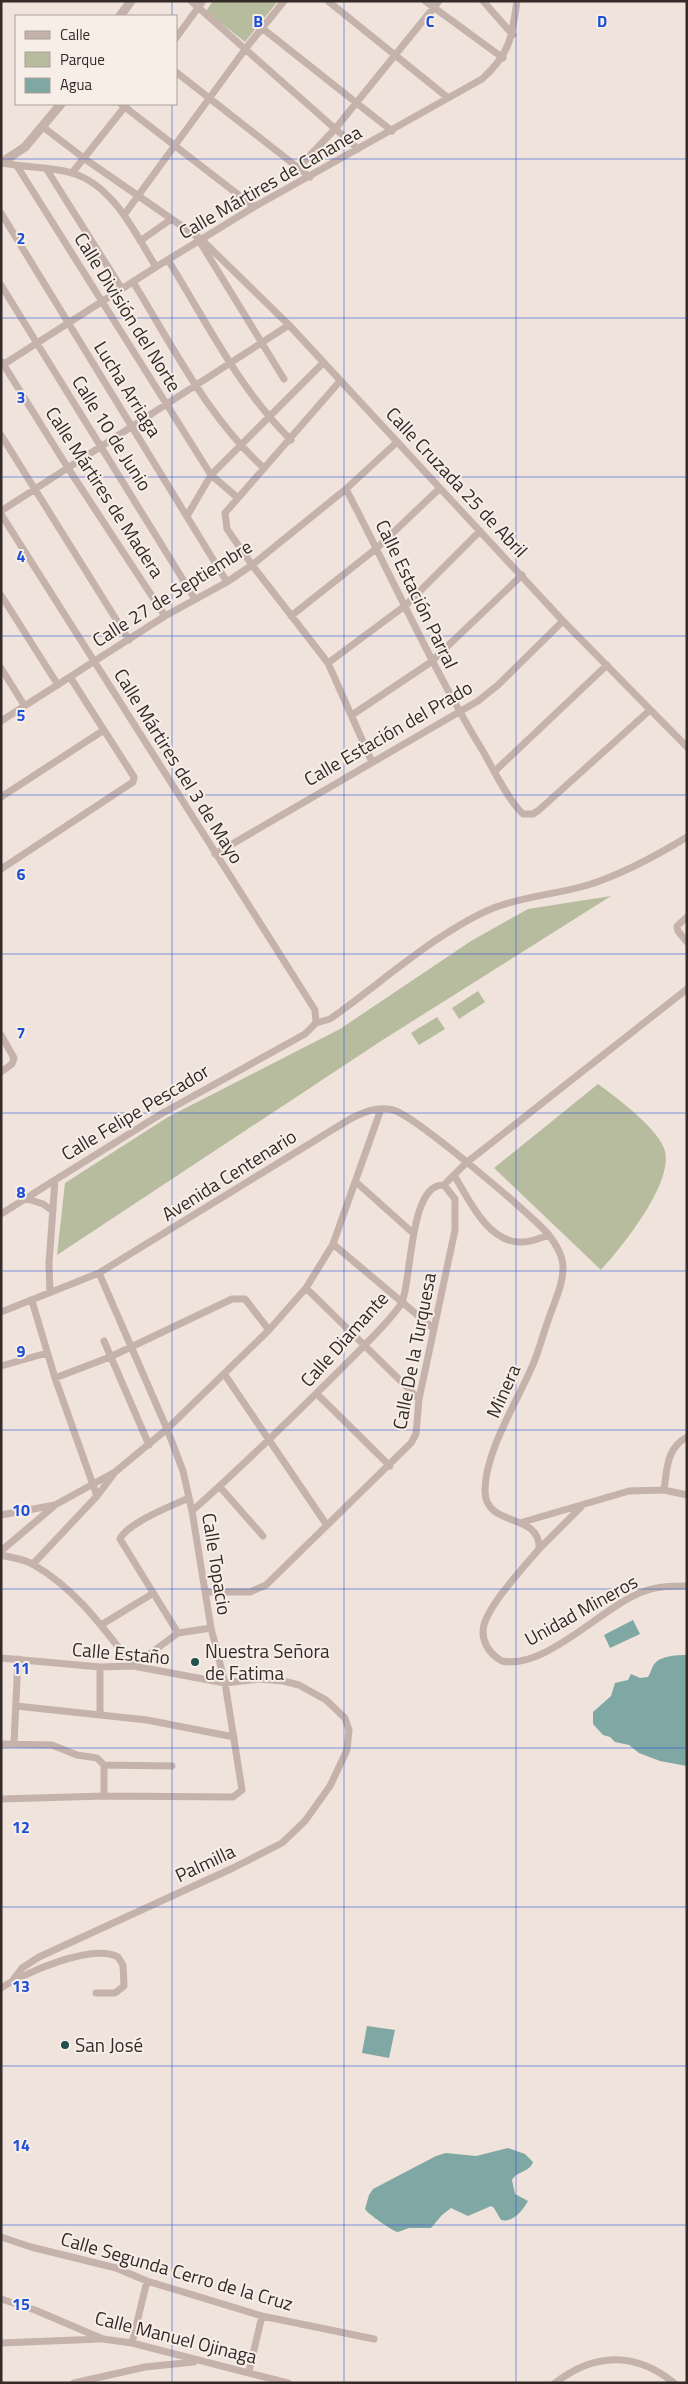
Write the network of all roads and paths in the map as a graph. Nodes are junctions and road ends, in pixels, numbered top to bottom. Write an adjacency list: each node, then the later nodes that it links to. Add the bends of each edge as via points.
1 (131, 1): 11 (street)
2 (191, 1): 9 (street)
3 (284, 1): 12 (street)
4 (328, 1): 16 (street)
5 (425, 1): 10 (street)
6 (439, 1): 10 (street)
7 (483, 1): 14 (street)
8 (517, 1): 14 (street, Calle Mártires de Cananea)
9 (201, 4): 13 (street); 15 (street)
10 (432, 7): 16 (street); 17 (street)
11 (121, 15)
12 (262, 28): 15 (street); 21 (street)
13 (178, 35)
14 (513, 35): 17 (street, Calle Mártires de Cananea)
15 (246, 48): 20 (street); 25 (street)
16 (396, 54): 19 (street); 21 (street)
17 (503, 58): 19 (street, Calle Mártires de Cananea, via 482,79)
18 (178, 74): 20 (street)
19 (447, 97): 26 (street, Calle Mártires de Cananea)
20 (210, 98): 27 (street); 32 (street)
21 (356, 102): 25 (street); 26 (street)
22 (60, 105): 24 (street)
23 (124, 105): 27 (street); 29 (street)
24 (43, 127): 29 (street); 30 (street, via 25,147)
25 (335, 129): 28 (street); 32 (street)
26 (392, 131): 28 (street, Calle Mártires de Cananea)
27 (175, 145): 36 (street); 37 (street)
28 (358, 149): 35 (street, Calle Mártires de Cananea)
29 (84, 159): 34 (street); 36 (street)
30 (2, 163): 31 (street)
31 (17, 166): 33 (street); 48 (street, Calle División del Norte)
32 (299, 167): 35 (street)
33 (47, 170): 34 (street); 47 (street)
34 (72, 173): 39 (street, via 104,192)
35 (310, 177): 37 (street, Calle Mártires de Cananea)
36 (137, 197): 39 (street); 40 (street)
37 (254, 207): 42 (street, Calle Mártires de Cananea)
38 (1, 213): 49 (street, Lucha Arriaga)
39 (124, 215): 41 (street)
40 (170, 220): 41 (street); 42 (street)
41 (140, 241): 44 (street)
42 (201, 241): 43 (street, Calle Mártires de Cananea); 50 (street, Calle Cruzada 25 de Abril); 51 (street)
43 (168, 260): 44 (street, Calle Mártires de Cananea); 55 (street)
44 (156, 267): 45 (street, Calle Mártires de Cananea)
45 (133, 282): 47 (street, Calle Mártires de Cananea); 58 (street)
46 (1, 285): 52 (street, Calle 10 de Junio)
47 (122, 289): 48 (street, Calle Mártires de Cananea)
48 (103, 301): 49 (street, Calle Mártires de Cananea); 59 (street, Calle División del Norte)
49 (69, 324): 52 (street, Calle Mártires de Cananea); 61 (street, Lucha Arriaga)
50 (289, 325): 51 (street); 53 (street, Calle Cruzada 25 de Abril)
51 (264, 343): 55 (street); 56 (street)
52 (38, 344): 54 (street, Calle Mártires de Cananea); 65 (street, Calle 10 de Junio)
53 (323, 363): 57 (street, Calle Cruzada 25 de Abril); 60 (street)
54 (2, 364): 67 (street, Calle Mártires de Madera)
55 (232, 364): 58 (street); 60 (street)
56 (284, 379)
57 (340, 381): 63 (street); 64 (street, Calle Cruzada 25 de Abril)
58 (197, 385): 59 (street); 66 (street)
59 (167, 404): 61 (street); 69 (street, Calle División del Norte)
60 (267, 417): 63 (street); 66 (street)
61 (133, 425): 65 (street); 75 (street, Lucha Arriaga)
62 (1, 435): 71 (street)
63 (291, 440): 68 (street)
64 (397, 442): 70 (street, Calle Cruzada 25 de Abril); 72 (street, Calle 27 de Septiembre)
65 (102, 446): 67 (street); 82 (street, Calle 10 de Junio)
66 (240, 447): 68 (street); 69 (street)
67 (68, 468): 71 (street); 84 (street, Calle Mártires de Madera)
68 (264, 468): 73 (street)
69 (211, 476): 73 (street, Calle División del Norte); 75 (street)
70 (440, 488): 76 (street, Calle Cruzada 25 de Abril); 77 (street)
71 (34, 489): 74 (street); 87 (street)
72 (346, 489): 77 (street, Calle Estación Parral); 78 (street, Calle 27 de Septiembre)
73 (238, 498): 78 (street, via 225,513 227,529)
74 (1, 512): 88 (street, Calle Mártires del 3 de Mayo)
75 (187, 516): 80 (street, Lucha Arriaga)
76 (480, 531): 79 (street, Calle Cruzada 25 de Abril); 83 (street)
77 (377, 548): 83 (street, Calle Estación Parral); 85 (street)
78 (252, 565): 80 (street, Calle 27 de Septiembre); 85 (street)
79 (522, 575): 86 (street, Calle Cruzada 25 de Abril); 89 (street)
80 (227, 582): 82 (street, Calle 27 de Septiembre)
81 (1, 595): 94 (street)
82 (196, 599): 84 (street, Calle 27 de Septiembre)
83 (406, 605): 89 (street, Calle Estación Parral); 90 (street)
84 (165, 616): 87 (street, Calle 27 de Septiembre)
85 (291, 616): 90 (street)
86 (563, 621): 91 (street, Calle Cruzada 25 de Abril); 97 (street, Calle Estación del Prado, via 498,685)
87 (130, 640): 88 (street, Calle 27 de Septiembre)
88 (93, 661): 93 (street, Calle 27 de Septiembre); 106 (street, Calle Mártires del 3 de Mayo)
89 (431, 662): 97 (street, Calle Estación Parral); 98 (street)
90 (328, 663): 98 (street)
91 (607, 665): 96 (street, Calle Cruzada 25 de Abril); 103 (street)
92 (1, 668): 95 (street)
93 (70, 677): 94 (street, Calle 27 de Septiembre); 100 (street)
94 (58, 685): 95 (street, Calle 27 de Septiembre)
95 (24, 705): 99 (street, Calle 27 de Septiembre)
96 (650, 710): 101 (street, Calle Cruzada 25 de Abril); 103 (street, Calle Estación Parral, via 533,814 524,814)
97 (459, 713): 102 (street, Calle Estación del Prado); 103 (street, Calle Estación Parral)
98 (352, 715): 102 (street)
99 (1, 720)
100 (104, 730): 104 (street); 107 (street, via 134,777 133,782)
101 (687, 747)
102 (372, 762): 106 (street, Calle Estación del Prado)
103 (495, 772)
104 (1, 797)
105 (687, 837): 111 (street, via 642,862 588,885 496,907 432,944 330,1019)
106 (214, 854): 111 (street, Calle Mártires del 3 de Mayo, via 315,1010)
107 (1, 869)
108 (687, 916): 109 (street, via 678,926 678,931)
109 (687, 942)
110 (687, 990): 115 (street, Calle Diamante)
111 (316, 1024): 117 (street, Calle Felipe Pescador, via 305,1034 160,1114)
112 (1, 1035): 113 (street, via 14,1058 12,1064)
113 (1, 1072)
114 (381, 1109): 115 (street, via 394,1110 406,1116); 118 (street); 126 (street, Avenida Centenario, via 350,1119)
115 (466, 1162): 116 (street, Calle Diamante); 124 (street)
116 (454, 1175): 119 (street, Calle Diamante); 124 (street, via 478,1214 503,1238 520,1243)
117 (55, 1180): 120 (street); 121 (street, Calle Felipe Pescador)
118 (356, 1182): 123 (street); 125 (street)
119 (444, 1184): 123 (street, Calle Diamante, via 438,1184 428,1192); 133 (street, Calle De la Turquesa, via 454,1200 456,1220)
120 (25, 1198): 121 (street); 122 (street)
121 (53, 1211): 128 (street, Calle Felipe Pescador)
122 (1, 1214)
123 (414, 1233): 130 (street, Calle Diamante)
124 (549, 1235): 160 (street, Minera, via 560,1253 562,1282 534,1361 489,1463 485,1493 494,1511 502,1517)
125 (333, 1244): 127 (street); 130 (street)
126 (99, 1273): 128 (street, Avenida Centenario); 136 (street, Calle Topacio)
127 (306, 1288): 132 (street); 135 (street)
128 (50, 1292): 129 (street, Avenida Centenario)
129 (32, 1301): 131 (street, Avenida Centenario); 137 (street)
130 (402, 1302): 133 (street); 135 (street, Calle Diamante)
131 (1, 1312)
132 (269, 1330): 136 (street, via 250,1304 240,1298); 140 (street)
133 (434, 1330): 143 (street, Calle De la Turquesa)
134 (104, 1341): 138 (street)
135 (365, 1344): 142 (street, Calle Diamante); 143 (street)
136 (131, 1346): 138 (street); 144 (street, Calle Topacio)
137 (47, 1353): 139 (street); 141 (street)
138 (110, 1357): 141 (street); 147 (street)
139 (1, 1366)
140 (225, 1375): 144 (street); 146 (street)
141 (55, 1378): 150 (street)
142 (316, 1394): 146 (street, Calle Diamante); 148 (street)
143 (419, 1399): 148 (street, Calle De la Turquesa, via 416,1434 407,1450)
144 (167, 1429): 147 (street); 155 (street, Calle Topacio)
145 (687, 1438): 152 (street, via 679,1442 670,1456)
146 (268, 1442): 151 (street, Calle Diamante); 161 (street)
147 (149, 1444): 149 (street)
148 (390, 1466): 161 (street, Calle De la Turquesa)
149 (116, 1472): 150 (street); 154 (street)
150 (93, 1485): 154 (street); 156 (street)
151 (220, 1487): 158 (street, Calle Diamante); 162 (street)
152 (664, 1490): 153 (street); 157 (street, via 629,1490)
153 (687, 1494)
154 (97, 1496): 166 (street)
155 (189, 1498): 158 (street, Calle Topacio); 169 (street, via 163,1509 122,1536 121,1543)
156 (55, 1505): 159 (street); 164 (street)
157 (582, 1506): 160 (street); 163 (street)
158 (192, 1511): 168 (street, Calle Topacio)
159 (1, 1515)
160 (523, 1522): 163 (street, via 536,1533)
161 (326, 1524): 168 (street, Calle De la Turquesa, via 266,1585 250,1592)
162 (263, 1536)
163 (539, 1549): 167 (street, Unidad Mineros, via 506,1589 484,1624 484,1641 495,1658 502,1661 535,1657 645,1591)
164 (1, 1551)
165 (1, 1555): 166 (street)
166 (33, 1564): 170 (street, via 63,1586)
167 (687, 1586)
168 (206, 1592): 171 (street, Calle Topacio)
169 (152, 1594): 170 (street); 172 (street)
170 (102, 1625): 175 (street)
171 (211, 1628): 172 (street); 177 (street, Calle Topacio)
172 (178, 1633): 175 (street)
173 (1, 1658): 174 (street, Calle Estaño)
174 (18, 1659): 176 (street, Calle Estaño); 178 (street)
175 (133, 1666): 176 (street, Calle Estaño); 177 (street, Calle Estaño)
176 (100, 1667): 179 (street)
177 (225, 1683): 180 (street, Calle Estaño, via 260,1679 299,1685 326,1700); 181 (street, Calle Topacio)
178 (16, 1706): 179 (street); 182 (street)
179 (100, 1715): 181 (street, via 147,1720)
180 (345, 1718): 188 (street, Palmilla, via 349,1730 347,1750 330,1786 292,1836 234,1868 39,1957 22,1968)
181 (234, 1737): 186 (street, Calle Topacio, via 242,1785 240,1794 233,1798)
182 (14, 1743): 183 (street); 184 (street, via 52,1745 77,1755 97,1758)
183 (1, 1744)
184 (104, 1765): 185 (street); 186 (street)
185 (172, 1766)
186 (104, 1796): 187 (street)
187 (1, 1799)
188 (13, 1980): 189 (street); 190 (street, via 66,1959 114,1954 123,1965 124,1986 115,1993)
189 (1, 1988)
190 (96, 1993)
191 (1, 2237): 192 (street, Calle Segunda Cerro de la Cruz, via 116,2268)
192 (148, 2281): 194 (street, Calle Segunda Cerro de la Cruz); 198 (street)
193 (1, 2299): 196 (street, Calle Manuel Ojinaga)
194 (262, 2316): 195 (street, Calle Segunda Cerro de la Cruz); 200 (street)
195 (374, 2338)
196 (103, 2339): 197 (street); 198 (street, Calle Manuel Ojinaga)
197 (1, 2343)
198 (132, 2343): 199 (street, Calle Manuel Ojinaga)
199 (197, 2361): 200 (street, Calle Manuel Ojinaga); 201 (street, via 145,2367)
200 (249, 2372): 203 (street, Calle Manuel Ojinaga)
201 (85, 2381): 202 (street)
202 (74, 2383)
203 (288, 2383)
204 (555, 2383): 205 (street, via 593,2363 619,2359 641,2363)
205 (674, 2383)

